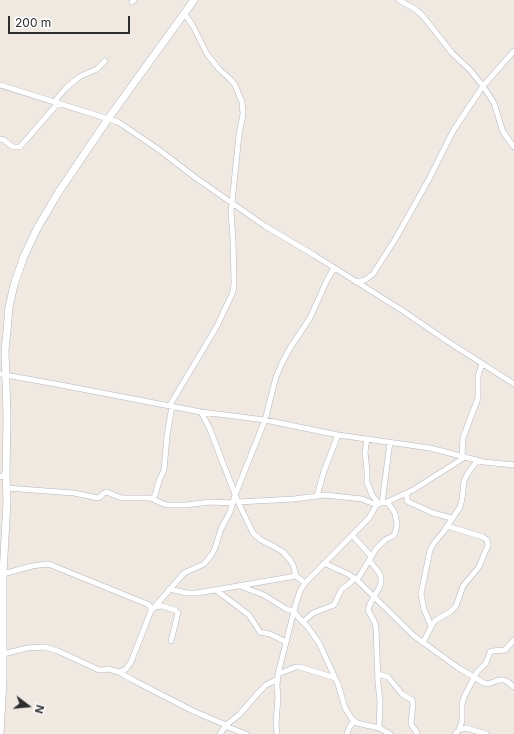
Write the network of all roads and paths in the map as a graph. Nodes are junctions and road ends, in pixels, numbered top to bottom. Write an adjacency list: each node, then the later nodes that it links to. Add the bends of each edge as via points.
1 (194, 0): 3 (street)
2 (399, 0): 7 (street, via 423,16)
3 (184, 13): 9 (street); 12 (street, via 207,54 233,82 242,102 243,114)
4 (514, 51): 7 (street)
5 (105, 61): 8 (street, via 98,69 79,77 65,89)
6 (0, 85): 8 (street)
7 (483, 86): 11 (street, via 494,102 503,132); 14 (street, via 452,131 396,238)
8 (56, 103): 9 (street); 10 (street, via 20,147 13,147)
9 (108, 119): 12 (street, via 118,122 158,149); 18 (street, via 58,193 24,256 9,308)
10 (0, 139)
11 (514, 147)
12 (231, 203): 13 (street); 20 (street, via 233,292 217,326)
13 (334, 268): 15 (street); 22 (street, via 326,280 310,318 282,363 274,381)
14 (369, 278): 15 (street); 16 (street, via 366,284)
15 (356, 282): 16 (street)
16 (368, 289): 17 (street)
17 (482, 364): 19 (street); 26 (street, via 478,376 478,398 463,438)
18 (2, 374): 20 (street); 29 (street, via 7,417)
19 (514, 384)
20 (171, 406): 21 (street); 34 (street, via 164,470 155,495)
21 (201, 412): 22 (street); 32 (street, via 210,426)
22 (265, 420): 23 (street); 32 (street)
23 (338, 435): 24 (street); 33 (street)
24 (367, 439): 25 (street); 36 (street, via 367,482 372,495)
25 (390, 442): 26 (street, via 430,448); 36 (street)
26 (464, 457): 27 (street); 31 (street)
27 (477, 461): 28 (street); 37 (street, via 465,477 461,503)
28 (514, 465)
29 (3, 476): 30 (street)
30 (6, 488): 34 (street, via 74,493 98,498 107,492 119,498); 42 (street)
31 (407, 493): 36 (street); 37 (street, via 408,501 411,503)
32 (235, 496): 35 (street)
33 (317, 496): 35 (street, via 294,500); 36 (street)
34 (151, 498): 35 (street, via 161,503 185,505)
35 (235, 502): 43 (street, via 253,533 284,552 293,565); 47 (street, via 209,558 204,564 184,573)
36 (381, 503): 39 (street); 40 (street, via 393,510 397,530)
37 (452, 519): 38 (street)
38 (447, 526): 54 (street, via 430,550 422,589 421,599); 54 (street, via 482,537 487,540 488,545 479,567 463,586 453,609)
39 (352, 535): 40 (street); 41 (street)
40 (370, 558): 44 (street); 50 (street, via 381,578)
41 (324, 563): 44 (street); 45 (street)
42 (3, 574): 49 (street); 51 (street, via 47,564 150,605)
43 (296, 576): 45 (street); 46 (street)
44 (356, 579): 50 (street); 53 (street, via 341,590 334,605 316,612)
45 (305, 583): 52 (street)
46 (240, 586): 48 (street); 52 (street)
47 (170, 590): 48 (street, via 192,594); 51 (street)
48 (216, 590): 57 (street, via 249,616 260,632)
49 (2, 597): 61 (street)
50 (374, 597): 58 (street); 63 (street, via 368,610 375,623)
51 (153, 609): 56 (street, via 162,606 178,613); 62 (street, via 131,662 126,669)
52 (294, 611): 53 (street); 57 (street)
53 (302, 622): 65 (street, via 319,642)
54 (431, 626): 58 (street)
55 (514, 640): 59 (street)
56 (171, 642)
57 (286, 642): 64 (street)
58 (423, 642): 66 (street)
59 (508, 648): 60 (street); 66 (street, via 490,652 486,663)
60 (513, 650)
61 (3, 654): 62 (street, via 44,647 99,670); 67 (street)
62 (119, 672): 70 (street, via 193,711)
63 (378, 674): 71 (street); 79 (street, via 388,677 402,694 412,700 411,722)
64 (278, 677): 65 (street, via 300,667); 70 (street, via 258,692 239,715); 76 (street)
65 (335, 678): 69 (street, via 345,708)
66 (474, 678): 68 (street, via 488,684 504,680); 72 (street, via 464,697)
67 (2, 680): 73 (street)
68 (514, 687)
69 (354, 721): 71 (street); 77 (street)
70 (226, 725): 74 (street); 75 (street)
71 (379, 728): 78 (street)
72 (459, 730): 80 (street); 81 (street, via 466,728)
73 (0, 734)
74 (220, 734)
75 (246, 734)
76 (276, 734)
77 (347, 734)
78 (390, 734)
79 (417, 734)
80 (454, 734)
81 (486, 734)

